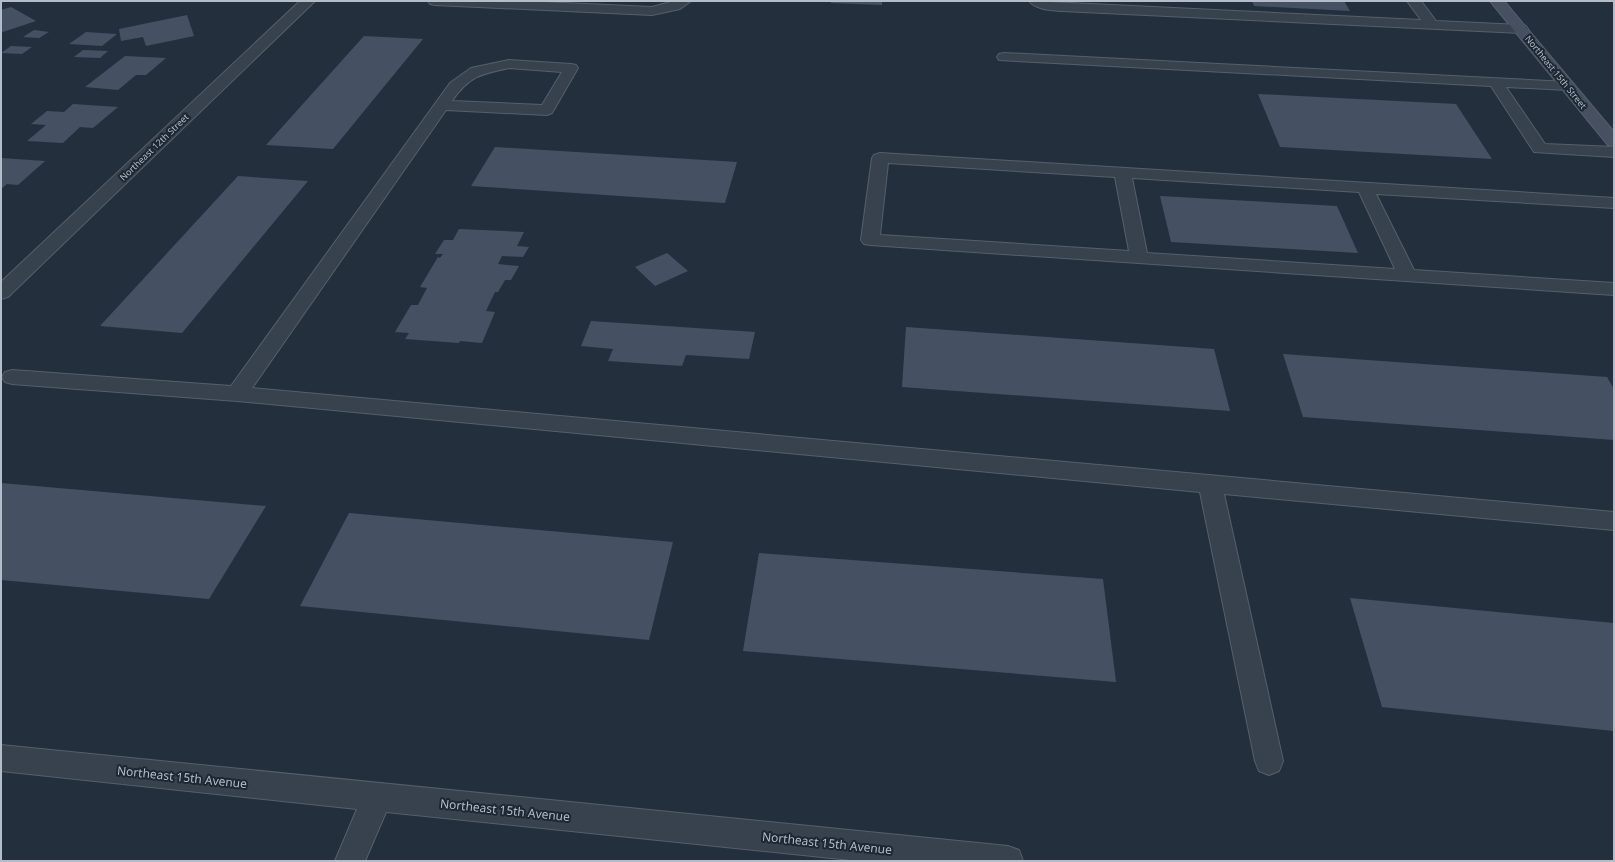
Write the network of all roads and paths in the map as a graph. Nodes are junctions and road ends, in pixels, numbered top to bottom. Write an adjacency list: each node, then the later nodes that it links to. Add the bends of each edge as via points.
1 (308, 1): 21 (street, Northeast 12th Street)
2 (435, 1): 6 (street, via 652,11)
3 (1036, 1): 7 (street, via 1044,5 1062,7)
4 (1414, 1): 7 (street)
5 (1498, 1): 8 (street, Northeast 15th Street)
6 (679, 4)
7 (1431, 24): 8 (street)
8 (1521, 29): 11 (street, Northeast 15th Street)
9 (1004, 57): 10 (street)
10 (1495, 82): 11 (street); 14 (street, via 1540,149)
11 (1568, 86): 13 (street, Northeast 15th Street)
12 (442, 105): 12 (street, via 547,110 571,68 509,64 476,71 455,86); 23 (street)
13 (1614, 142)
14 (1614, 152)
15 (1123, 174): 16 (street); 18 (street); 18 (street, via 880,158 870,240)
16 (1366, 188): 17 (street); 19 (street)
17 (1614, 203)
18 (1139, 258): 19 (street)
19 (1407, 275): 20 (street)
20 (1614, 289)
21 (1, 293)
22 (12, 378): 23 (street)
23 (237, 394): 24 (street)
24 (1210, 484): 25 (street); 27 (street)
25 (1614, 521)
26 (1, 758): 28 (street, Northeast 15th Avenue)
27 (1269, 761)
28 (377, 797): 29 (street); 30 (street, Northeast 15th Avenue)
29 (350, 861)
30 (1008, 861)

